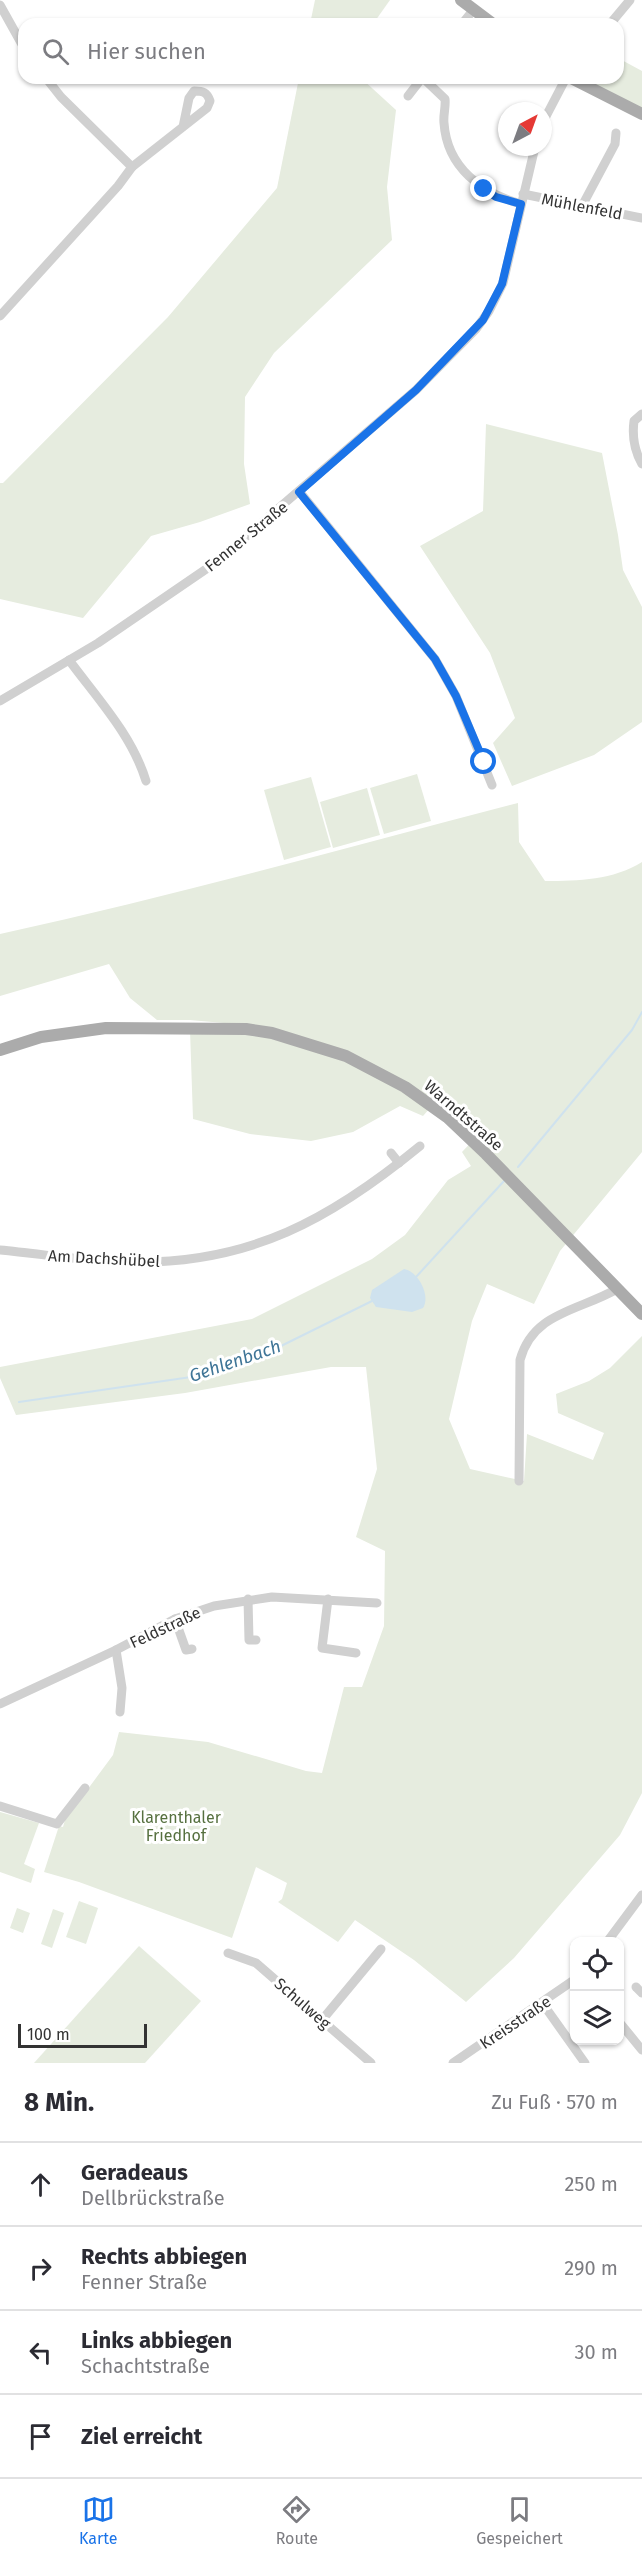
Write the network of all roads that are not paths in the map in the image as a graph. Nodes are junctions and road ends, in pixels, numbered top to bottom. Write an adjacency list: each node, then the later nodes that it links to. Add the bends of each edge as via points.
1 (461, 0): 6 (main road)
2 (630, 0): 7 (street)
3 (0, 5): 8 (street)
4 (470, 14): 5 (street)
5 (467, 18)
6 (485, 18)
7 (615, 18)
8 (18, 37)
9 (51, 84): 20 (street)
10 (417, 84): 14 (street)
11 (429, 84): 21 (street, Mühlenfeld, via 446,99 446,136 454,157 468,176 496,197)
12 (563, 84): 15 (street)
13 (583, 84): 16 (main road)
14 (408, 96)
15 (552, 105)
16 (642, 114)
17 (183, 127): 20 (street)
18 (616, 133): 22 (street, via 615,144)
19 (534, 156): 21 (street, Fenner Straße)
20 (132, 167): 24 (street)
21 (522, 199): 22 (street, Mühlenfeld); 27 (street, Fenner Straße, via 502,284 483,320 416,390)
22 (582, 206): 23 (street, Mühlenfeld)
23 (641, 215)
24 (0, 316)
25 (642, 414): 26 (street, via 634,421 633,433)
26 (642, 464)
27 (299, 492): 28 (street, Fenner Straße, via 215,563); 31 (street, via 435,659 456,696)
28 (69, 660): 29 (street, Fenner Straße); 30 (street, via 127,738)
29 (0, 701)
30 (146, 781)
31 (492, 785)
32 (0, 1050): 37 (main road, Warndtstraße, via 41,1036 106,1028 246,1029 346,1056 405,1087 447,1117)
33 (420, 1146): 35 (street, Am Dachshübel)
34 (392, 1153): 35 (street)
35 (399, 1163): 36 (street, Am Dachshübel, via 345,1203 314,1220 238,1251 169,1262 130,1262)
36 (0, 1250)
37 (617, 1289): 38 (main road, Warndtstraße); 39 (street, via 550,1319 530,1335 523,1347)
38 (642, 1314)
39 (519, 1481)
40 (248, 1599): 41 (street, Feldstraße); 43 (street, Feldstraße); 44 (street, via 249,1640)
41 (328, 1599): 42 (street, Feldstraße); 47 (street, via 322,1648)
42 (377, 1603)
43 (175, 1619): 45 (street, via 186,1650); 46 (street, Feldstraße)
44 (256, 1640)
45 (192, 1649)
46 (116, 1650): 48 (street, Feldstraße); 49 (street, via 122,1688)
47 (356, 1653)
48 (0, 1704)
49 (120, 1712)
50 (85, 1788): 51 (street, via 57,1824)
51 (0, 1806)
52 (642, 1895): 53 (street)
53 (610, 1937)
54 (381, 1949): 58 (street)
55 (228, 1953): 58 (street, Schulweg, via 256,1963)
56 (570, 1983): 57 (street, Kreisstraße)
57 (543, 2004): 61 (street, Kreisstraße); 63 (street)
58 (322, 2020): 62 (street, Schulweg)
59 (624, 2029): 60 (street)
60 (642, 2050)
61 (455, 2062)
62 (371, 2063)
63 (585, 2063)

